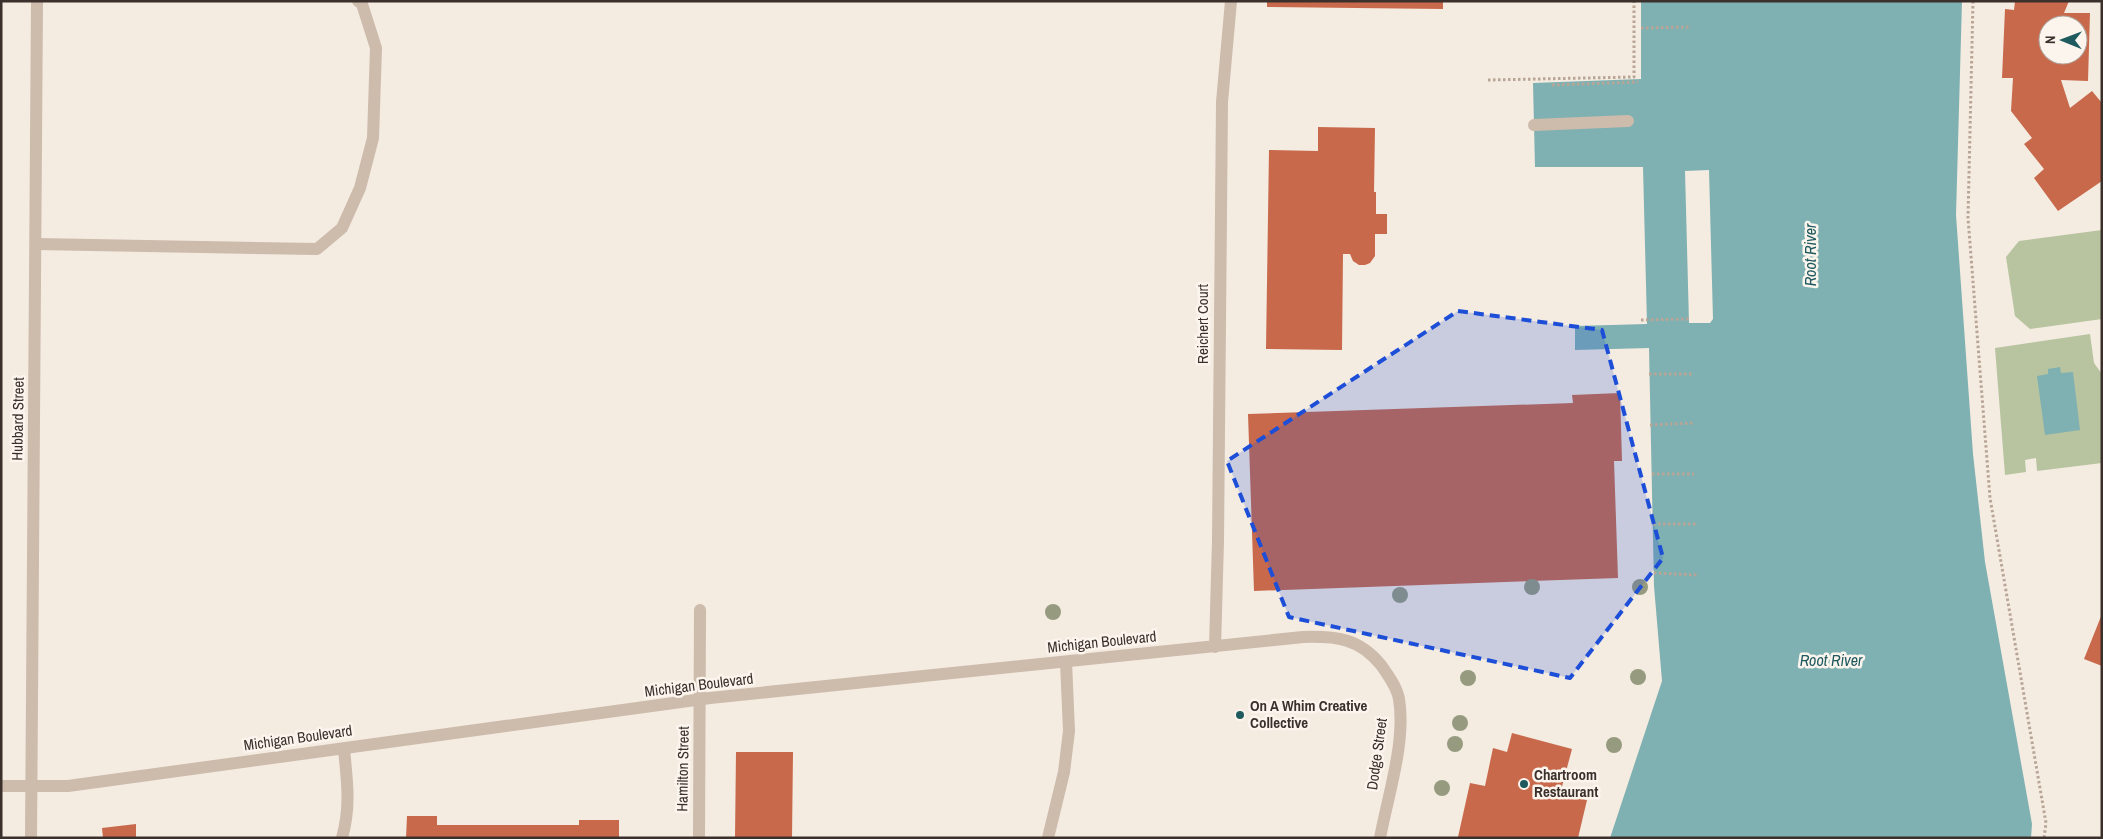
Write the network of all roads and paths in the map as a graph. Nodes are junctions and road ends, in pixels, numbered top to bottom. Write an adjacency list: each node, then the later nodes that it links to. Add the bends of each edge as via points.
1 (37, 1): 13 (street, Hubbard Street)
2 (358, 1): 13 (street, via 362,4 376,48 373,138 360,188 342,228 317,249)
3 (1231, 1): 27 (street, Reichert Court, via 1222,102)
4 (1634, 1): 8 (path, via 1634,77)
5 (1973, 1): 39 (path, via 1968,218 1989,488 2046,823)
6 (1690, 27): 7 (path)
7 (1642, 28)
8 (1488, 80)
9 (1638, 82): 10 (path)
10 (1552, 85)
11 (1628, 121): 12 (street)
12 (1534, 125)
13 (36, 244): 33 (street, Hubbard Street)
14 (1641, 320): 15 (path)
15 (1689, 320)
16 (1649, 374): 17 (path)
17 (1692, 374)
18 (1693, 423): 19 (path)
19 (1650, 425)
20 (1652, 474): 21 (path)
21 (1694, 474)
22 (1653, 524): 23 (path)
23 (1697, 524)
24 (1654, 573): 25 (path)
25 (1697, 575)
26 (700, 610): 30 (street, Hamilton Street)
27 (1215, 647): 28 (street, Michigan Boulevard); 29 (street, Michigan Boulevard, via 1330,636 1352,641 1366,650)
28 (1066, 662): 30 (street, Michigan Boulevard); 37 (street, via 1069,731 1064,772)
29 (1389, 675): 38 (street, Dodge Street, via 1399,697 1401,728)
30 (700, 701): 31 (street, Michigan Boulevard); 36 (street, Hamilton Street)
31 (344, 748): 33 (street, Michigan Boulevard, via 68,786); 35 (street, via 348,797)
32 (1, 786): 33 (street, Michigan Boulevard)
33 (31, 787): 34 (street, Hubbard Street)
34 (31, 838)
35 (342, 838)
36 (699, 838)
37 (1048, 838)
38 (1380, 838)
39 (2044, 838)

